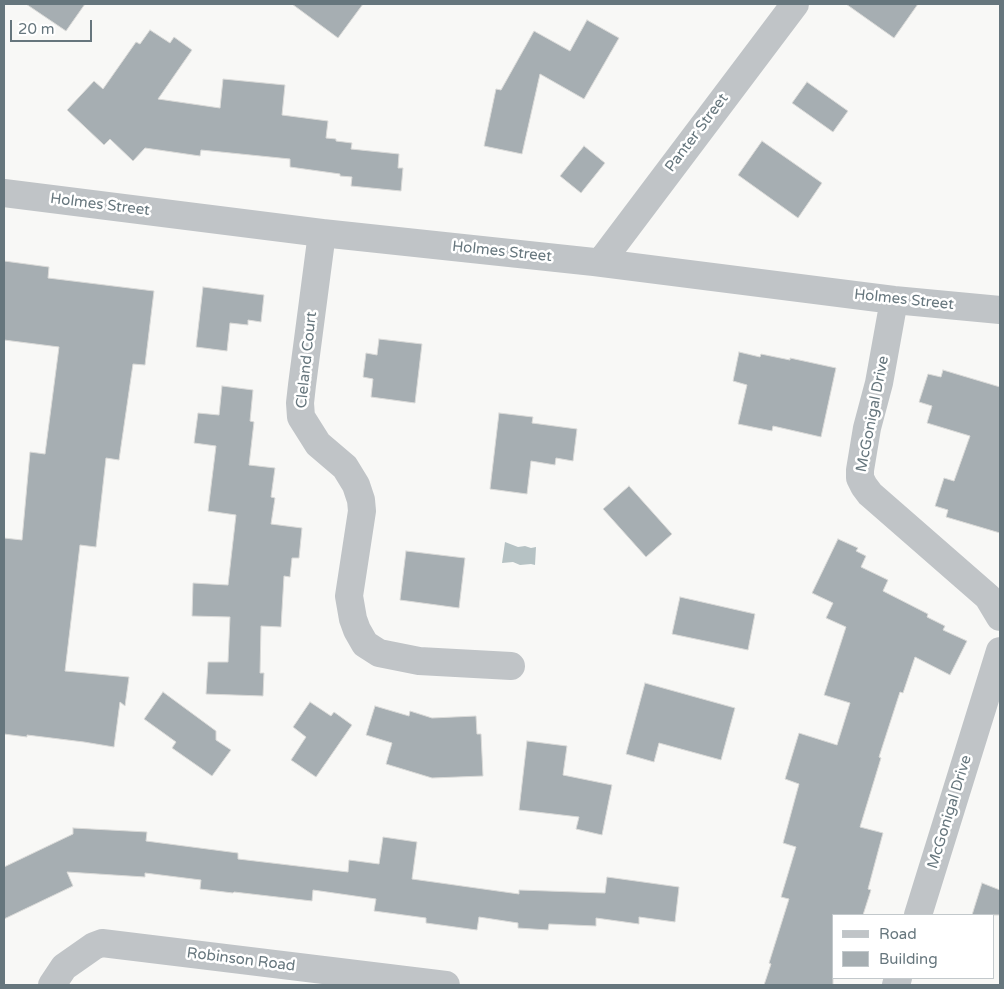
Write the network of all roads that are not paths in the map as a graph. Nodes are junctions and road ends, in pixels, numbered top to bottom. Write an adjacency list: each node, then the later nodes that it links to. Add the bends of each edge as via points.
1 (795, 4): 4 (street, Panter Street)
2 (4, 193): 3 (street, Holmes Street)
3 (322, 233): 4 (street, Holmes Street); 9 (street, Cleland Court, via 302,384 301,417 318,444 345,467 361,500 349,596 357,630 365,644 379,653 418,661)
4 (600, 263): 5 (street, Holmes Street)
5 (894, 300): 6 (street, Holmes Street); 7 (street, McGonigal Drive, via 867,428 860,478 870,494 988,596)
6 (1000, 310)
7 (1000, 617)
8 (1000, 652): 10 (street, McGonigal Drive)
9 (511, 666)
10 (918, 914)
11 (52, 985): 12 (street, Robinson Road, via 64,967 102,943)
12 (446, 985)

